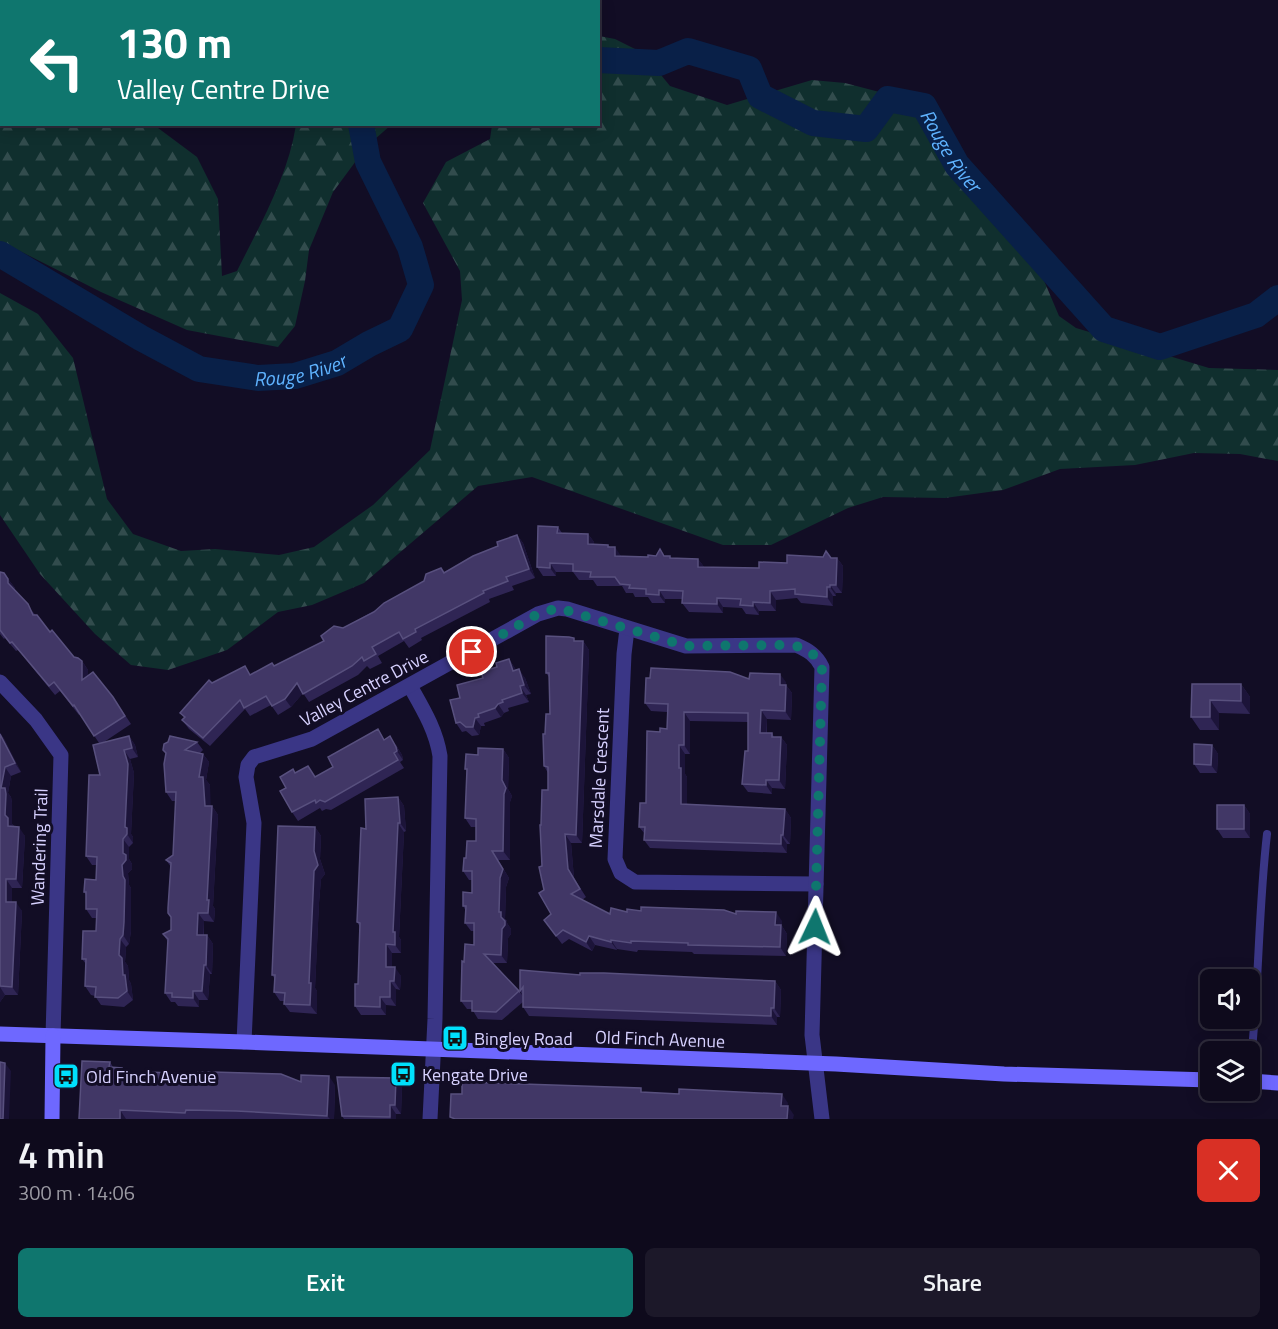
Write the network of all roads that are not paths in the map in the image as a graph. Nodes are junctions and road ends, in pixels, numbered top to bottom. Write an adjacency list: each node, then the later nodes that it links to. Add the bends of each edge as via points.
1 (627, 629): 3 (street, Valley Centre Drive, via 567,609 546,610); 5 (street, Valley Centre Drive, via 686,646 796,645 812,652 819,661 822,667); 5 (street, Marsdale Crescent, via 615,859 621,873 634,882)
2 (0, 682): 7 (street, Wandering Trail, via 36,720 61,755)
3 (410, 686): 9 (street, Valley Centre Drive, via 312,739 260,754 248,765 246,777 254,823); 10 (street, via 438,740 440,756)
4 (1267, 834): 8 (lane)
5 (816, 884): 11 (street, Valley Centre Drive, via 812,1042)
6 (0, 1034): 7 (street, Old Finch Avenue)
7 (53, 1036): 9 (street, Old Finch Avenue); 15 (street)
8 (1253, 1041)
9 (244, 1042): 10 (street, Old Finch Avenue)
10 (433, 1050): 11 (street, Old Finch Avenue); 16 (street)
11 (817, 1065): 12 (street, Old Finch Avenue); 17 (street, Valley Centre Drive)
12 (1200, 1080)
13 (1260, 1082): 14 (street)
14 (1278, 1083)
15 (52, 1119)
16 (430, 1119)
17 (822, 1119)

